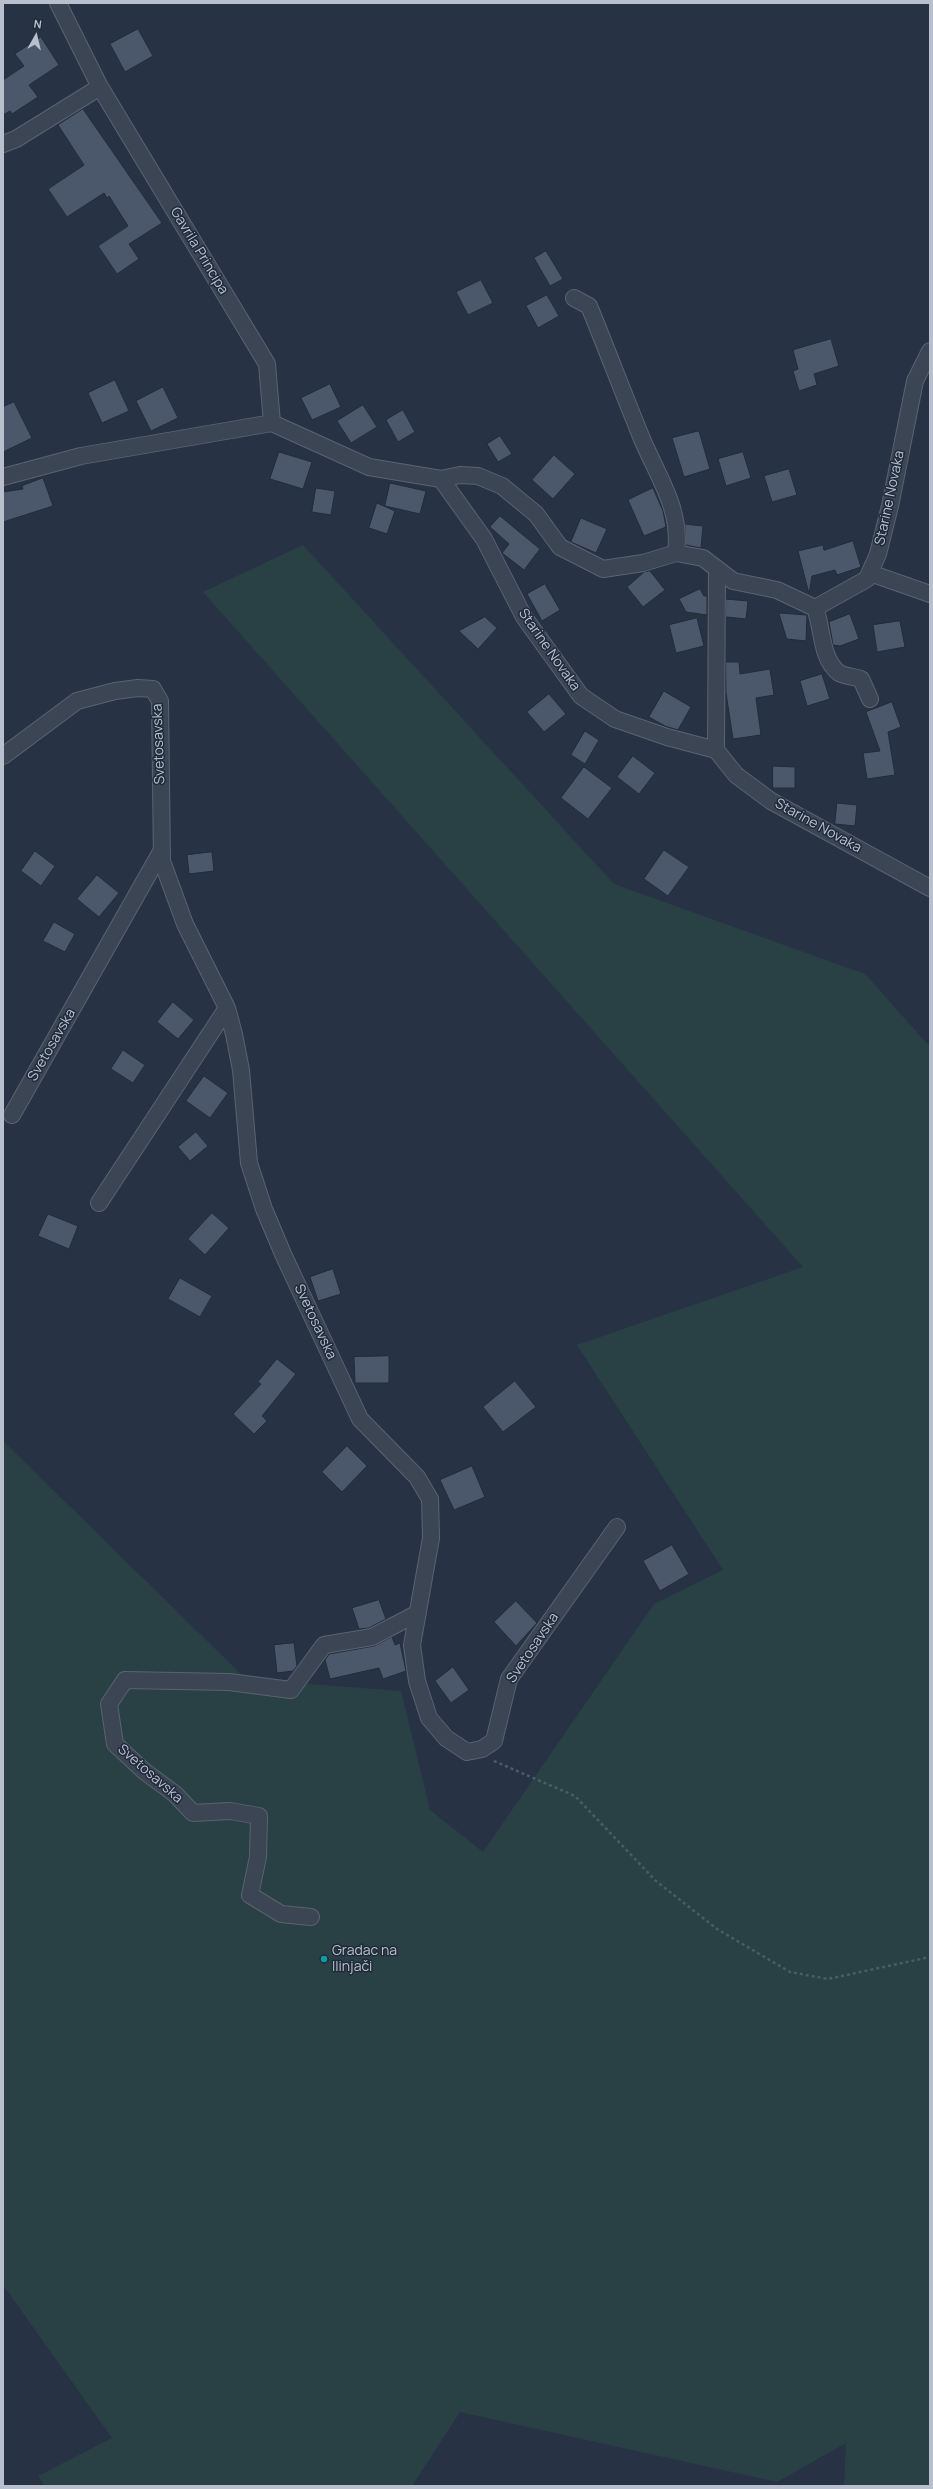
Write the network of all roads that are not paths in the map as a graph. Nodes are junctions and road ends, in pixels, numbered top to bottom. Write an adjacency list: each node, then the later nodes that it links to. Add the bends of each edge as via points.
1 (58, 3): 2 (street, Gavrila Principa)
2 (100, 87): 3 (street, via 16,139); 6 (street, Gavrila Principa, via 267,364)
3 (3, 144)
4 (574, 298): 9 (street, via 589,306 653,464 667,490 679,534)
5 (930, 351): 11 (street, Starine Novaka, via 914,381 890,506 878,554)
6 (272, 423): 7 (street, via 81,456); 8 (street, via 369,467)
7 (3, 477)
8 (441, 479): 9 (street, via 460,475 478,476 502,486 536,514 560,547 603,569 643,563); 15 (street, Starine Novaka, via 484,539 524,617 581,696 615,719)
9 (676, 553): 10 (street, via 703,558)
10 (717, 570): 13 (street, via 733,581 777,590); 15 (street)
11 (870, 573): 12 (street); 13 (street, Starine Novaka, via 867,579)
12 (930, 594)
13 (815, 608): 14 (street, via 824,647 831,661 840,673 861,679)
14 (870, 699)
15 (716, 750): 18 (street, Starine Novaka, via 736,775 771,801)
16 (3, 756): 17 (street, Svetosavska, via 77,701 115,691 153,689 160,701)
17 (162, 850): 19 (street, Svetosavska, via 162,861 185,924); 20 (street, Svetosavska)
18 (930, 888)
19 (227, 1008): 21 (street); 23 (street, Svetosavska, via 241,1070 248,1163 264,1209 360,1419 417,1477 430,1499 431,1538)
20 (12, 1115)
21 (99, 1202)
22 (617, 1527): 23 (street, Svetosavska, via 509,1679 494,1741 482,1749 468,1752 446,1738 428,1718 417,1681 412,1644)
23 (418, 1613): 24 (street, Svetosavska, via 372,1637 324,1645 291,1690 229,1682 125,1680 108,1704 115,1744 144,1771 175,1794 193,1813 230,1811 259,1816 258,1857 250,1895 281,1914)
24 (311, 1917)

